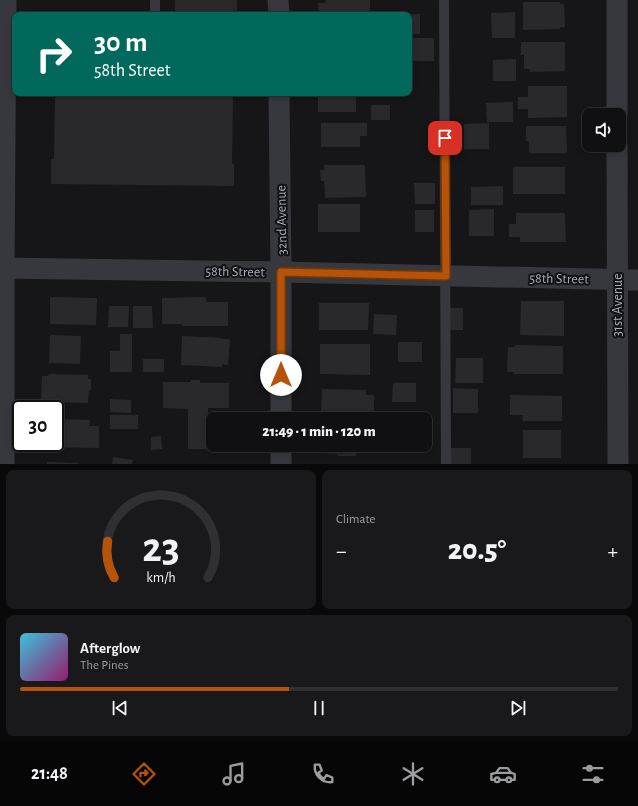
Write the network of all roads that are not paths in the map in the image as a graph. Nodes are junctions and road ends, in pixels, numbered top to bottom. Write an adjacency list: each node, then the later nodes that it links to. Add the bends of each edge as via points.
1 (155, 0): 5 (lane)
2 (278, 0): 6 (street)
3 (444, 0): 13 (lane)
4 (617, 0): 9 (street)
5 (155, 12)
6 (279, 12)
7 (9, 14): 11 (street)
8 (279, 96): 12 (street, 32nd Avenue)
9 (617, 108)
10 (617, 152): 14 (street, 31st Avenue)
11 (2, 268): 12 (street, 58th Street); 18 (street)
12 (281, 272): 13 (street, 58th Street); 16 (street, 32nd Avenue)
13 (446, 276): 14 (street, 58th Street); 20 (lane)
14 (617, 280): 15 (street, 58th Street); 21 (street, 31st Avenue)
15 (638, 280)
16 (281, 412)
17 (281, 452): 19 (street)
18 (4, 464)
19 (281, 464)
20 (446, 464)
21 (618, 464)

